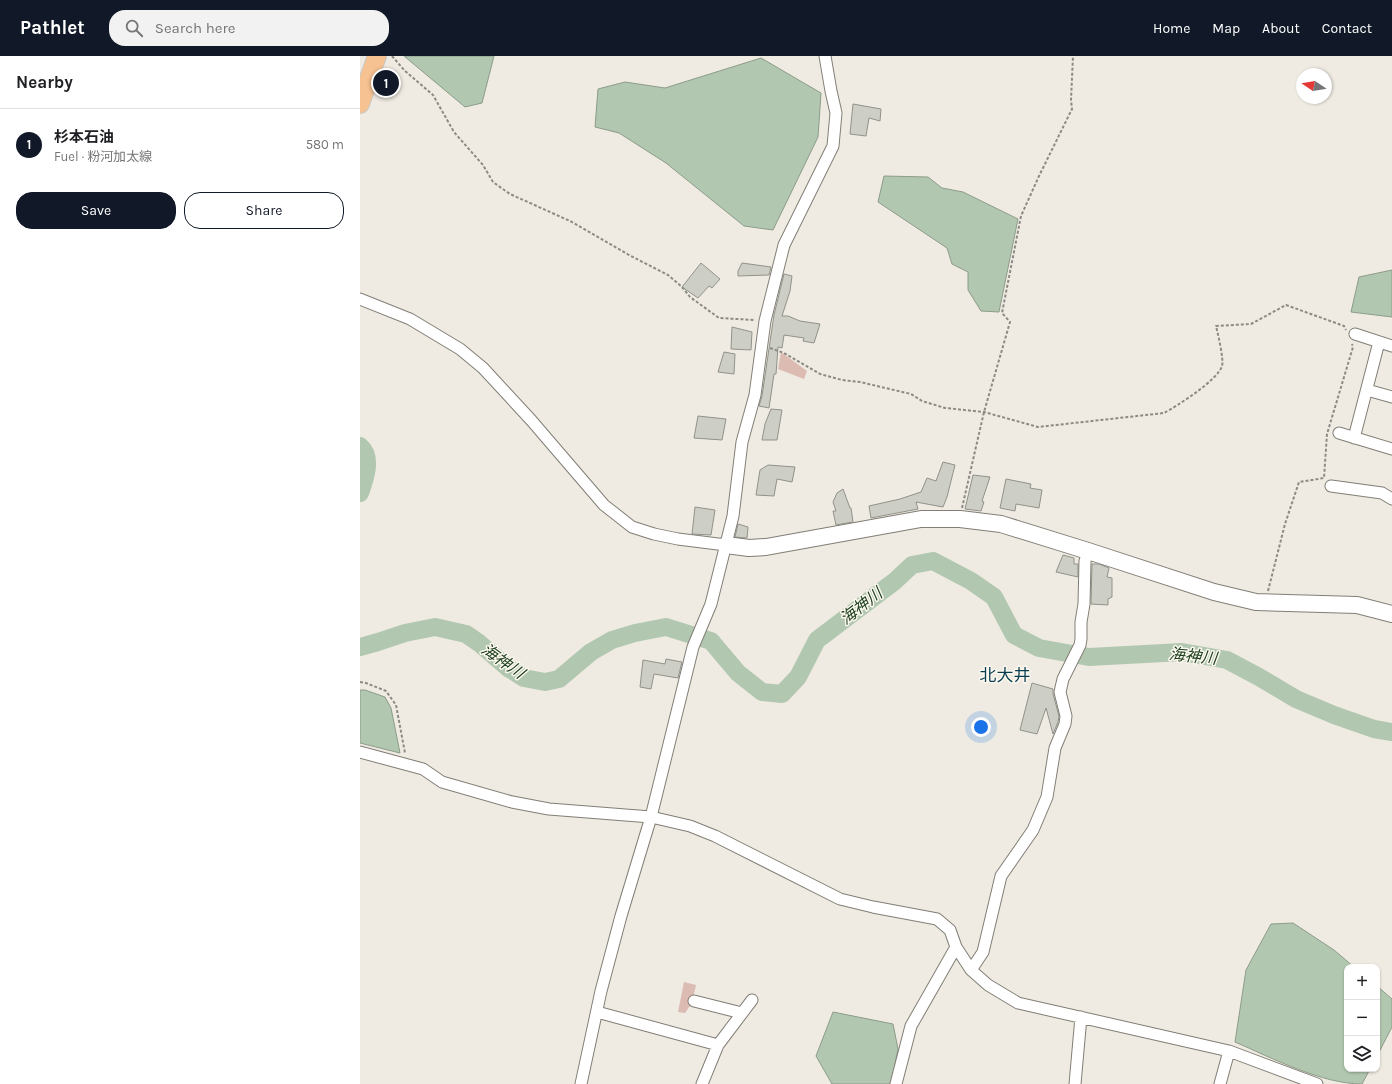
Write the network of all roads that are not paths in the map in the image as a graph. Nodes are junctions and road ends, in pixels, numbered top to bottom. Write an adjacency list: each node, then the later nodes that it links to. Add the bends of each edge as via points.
1 (377, 56): 3 (main road)
2 (825, 56): 15 (street, via 836,113 833,146 784,245 765,321 755,395 742,442 733,516)
3 (360, 104)
4 (360, 299): 15 (street, via 410,319 460,349 488,374 604,505 632,527 678,539)
5 (1351, 336): 6 (street)
6 (1379, 342): 7 (street); 8 (street)
7 (1392, 346)
8 (1366, 390): 9 (street); 11 (street)
9 (1392, 396)
10 (1339, 433): 11 (street)
11 (1354, 438): 12 (street)
12 (1392, 449)
13 (1331, 486): 14 (street, via 1382,493)
14 (1392, 499)
15 (726, 545): 16 (street, via 766,547 921,519 960,519 1001,524); 19 (street, via 711,604 693,647)
16 (1088, 551): 17 (street, via 1214,592 1256,602 1357,605); 21 (street, via 1085,561 1080,645 1060,692 1066,724 1055,748 1048,797 1033,830 1001,876 983,952)
17 (1392, 610)
18 (360, 752): 19 (street, via 423,769 442,782 512,802 549,809)
19 (650, 817): 20 (street, via 690,826 715,836 840,899 937,919 950,930); 24 (street, via 620,916)
20 (956, 947): 21 (street); 31 (street, via 911,1026)
21 (971, 970): 26 (street, via 988,985 1018,1003)
22 (752, 1000): 25 (street)
23 (694, 1001): 25 (street)
24 (597, 1012): 27 (street); 29 (street)
25 (742, 1014): 27 (street)
26 (1081, 1018): 28 (street); 32 (street)
27 (718, 1044): 30 (street)
28 (1229, 1051): 33 (street); 34 (street)
29 (581, 1084)
30 (702, 1084)
31 (896, 1084)
32 (1075, 1084)
33 (1220, 1084)
34 (1317, 1084)

